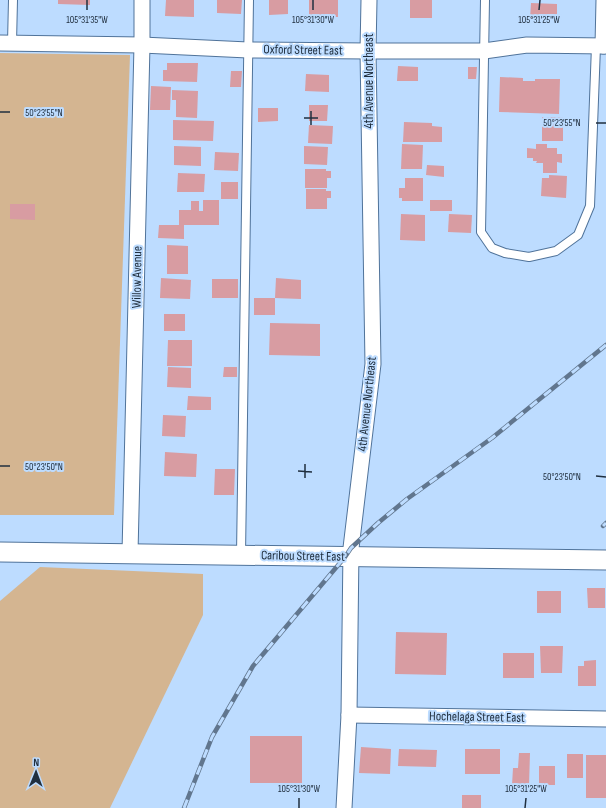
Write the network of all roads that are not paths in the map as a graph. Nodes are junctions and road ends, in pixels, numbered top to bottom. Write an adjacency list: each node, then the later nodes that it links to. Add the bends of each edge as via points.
1 (13, 0): 7 (lane)
2 (142, 0): 8 (street, Willow Avenue)
3 (249, 0): 10 (lane)
4 (369, 0): 11 (street, 4th Avenue Northeast)
5 (485, 0): 12 (lane)
6 (604, 0): 9 (street)
7 (6, 43): 8 (street, Oxford Street East)
8 (142, 45): 10 (street, Oxford Street East); 14 (street, Willow Avenue)
9 (602, 46): 12 (street, Oxford Street East, via 527,45); 12 (lane, via 590,206 578,235 556,251 529,257 492,248 481,232)
10 (248, 50): 11 (street, Oxford Street East); 15 (lane)
11 (368, 51): 12 (street, Oxford Street East); 16 (street, 4th Avenue Northeast, via 373,364)
12 (484, 51)
13 (0, 552): 14 (street, Caribou Street East)
14 (130, 554): 15 (street, Caribou Street East)
15 (240, 555): 16 (street, Caribou Street East)
16 (351, 557): 17 (street, Caribou Street East); 18 (street, 4th Avenue Northeast)
17 (606, 560)
18 (349, 715): 19 (street, Hochelaga Street East); 20 (street, 4th Avenue Northeast)
19 (606, 719)
20 (344, 808)

